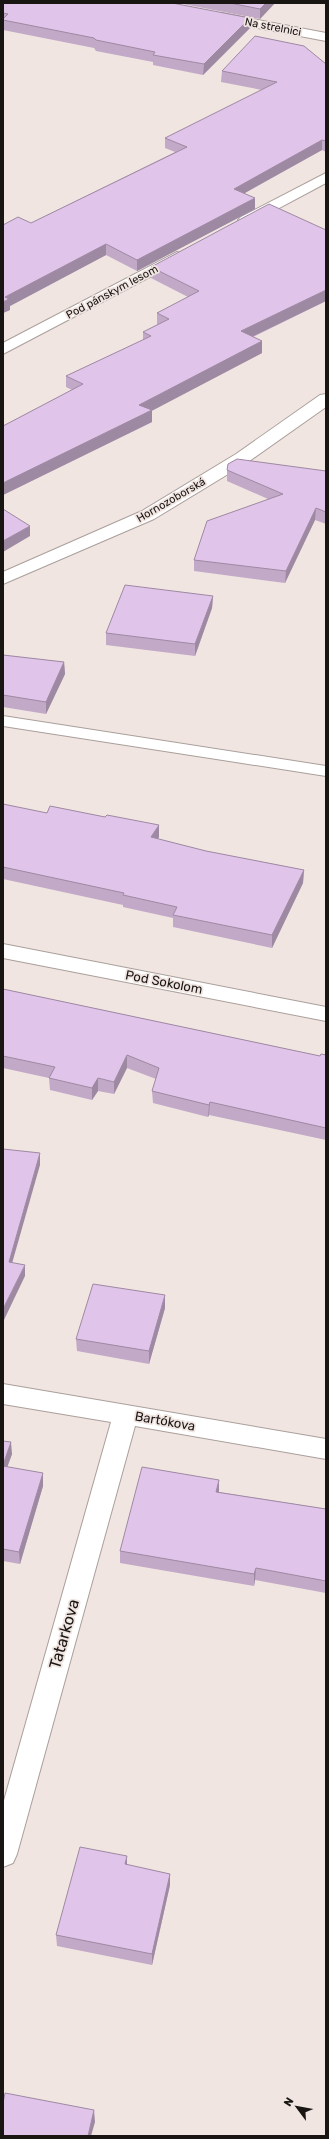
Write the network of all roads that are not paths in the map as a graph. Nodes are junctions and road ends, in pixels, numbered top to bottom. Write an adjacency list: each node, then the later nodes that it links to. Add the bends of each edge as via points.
1 (211, 15): 2 (street, Na strelnici)
2 (326, 37)
3 (326, 177): 4 (street)
4 (235, 226)
5 (193, 248): 6 (street, Pod pánskym lesom)
6 (3, 349)
7 (326, 399): 8 (street, Hornozoborská, via 242,458 148,515)
8 (3, 579)
9 (3, 720): 10 (lane)
10 (326, 771)
11 (3, 951): 12 (street, Pod Sokolom)
12 (326, 1014)
13 (3, 1394): 14 (street, Bartókova)
14 (126, 1414): 15 (street, Bartókova); 16 (street, Tatarkova)
15 (326, 1449)
16 (3, 1854)

